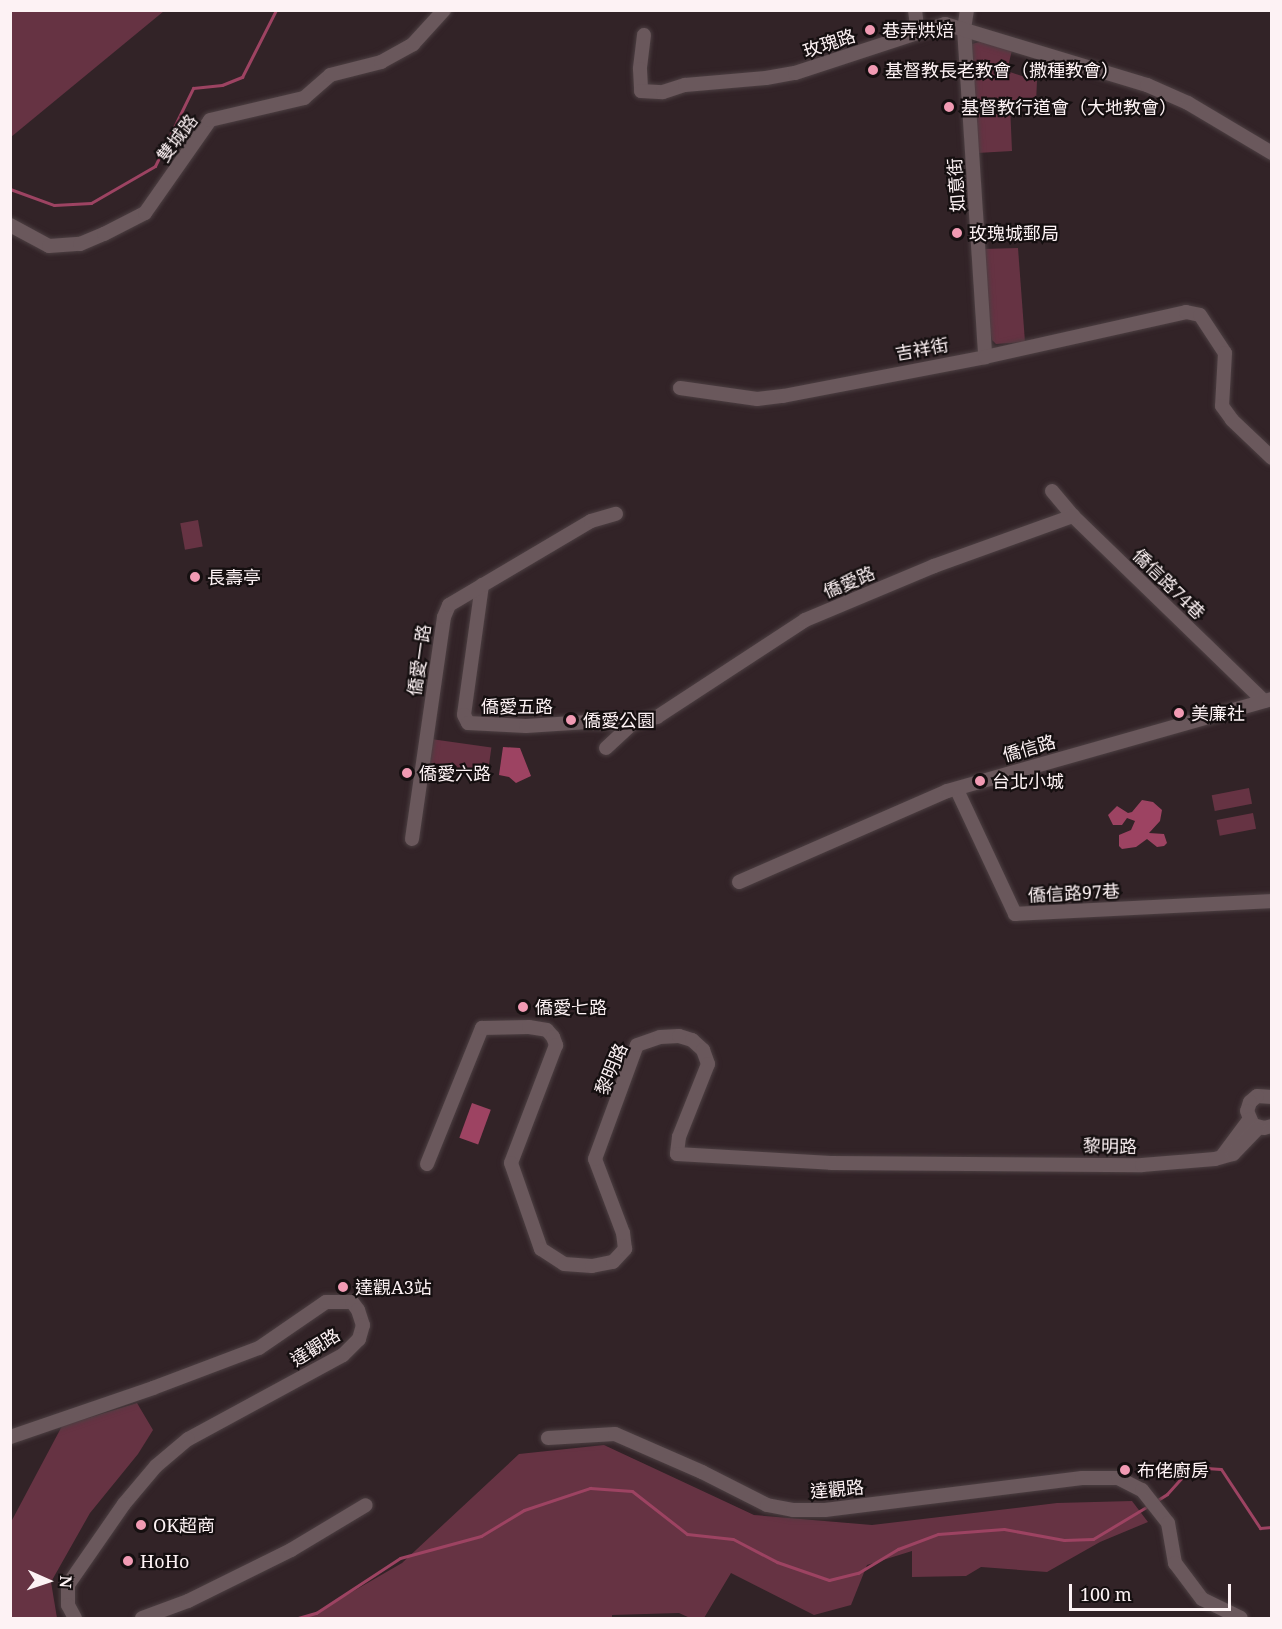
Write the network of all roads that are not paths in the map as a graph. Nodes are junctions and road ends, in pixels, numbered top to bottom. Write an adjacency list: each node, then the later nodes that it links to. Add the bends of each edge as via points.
1 (444, 10): 8 (street, 雙城路, via 413,44 381,62 330,75 304,98 210,120 145,213 104,234 80,244 50,246)
2 (915, 10): 5 (street)
3 (968, 10): 4 (street, 如意街)
4 (964, 28): 5 (street, 玫瑰路, via 945,24); 7 (street, 玫瑰路, via 1147,85 1188,103); 9 (street, 如意街)
5 (918, 33): 6 (street, 玫瑰路, via 795,73 685,85 663,92 641,91 639,69)
6 (645, 35)
7 (1272, 153)
8 (10, 225)
9 (985, 357): 10 (street, 吉祥街, via 757,399); 11 (street, 吉祥街, via 1186,312 1200,315 1225,353 1222,406)
10 (680, 388)
11 (1272, 458)
12 (1052, 491): 14 (street, 僑信路74巷)
13 (616, 514): 15 (street, 僑愛一路, via 591,521)
14 (1073, 516): 16 (street, 僑信路74巷); 17 (street, 僑愛路, via 934,566 806,620 657,717)
15 (482, 585): 17 (street, 僑愛五路, via 464,716 468,723); 20 (street, 僑愛一路, via 449,605 444,617)
16 (1268, 700): 19 (street, 僑信路)
17 (633, 723): 18 (street)
18 (606, 748)
19 (957, 790): 21 (street, 僑信路, via 947,790); 22 (street, 僑信路97巷, via 1015,914)
20 (412, 839)
21 (739, 882)
22 (1272, 901)
23 (1272, 1097): 24 (street, 黎明路, via 1262,1095 1253,1099 1247,1111)
24 (1260, 1125): 25 (street, 黎明路, via 1233,1154 1142,1165 831,1163 677,1154 679,1137 708,1064 703,1050 692,1041 679,1036 660,1037 637,1046 595,1159 623,1233 625,1249 613,1262 592,1266 564,1264 542,1249 511,1162 556,1045 547,1030 482,1028)
25 (427, 1164)
26 (10, 1437): 29 (street, 達觀路, via 259,1348 326,1302 352,1302 358,1310 363,1325 359,1340 343,1355 188,1439 156,1466 124,1504 68,1585 68,1605)
27 (548, 1438): 31 (street, 達觀路, via 615,1434 767,1505 793,1510 825,1510 1082,1478 1118,1478 1142,1490 1168,1523 1175,1563 1202,1599)
28 (366, 1505): 30 (street, via 291,1550 188,1601)
29 (75, 1618)
30 (142, 1618)
31 (1241, 1618)

